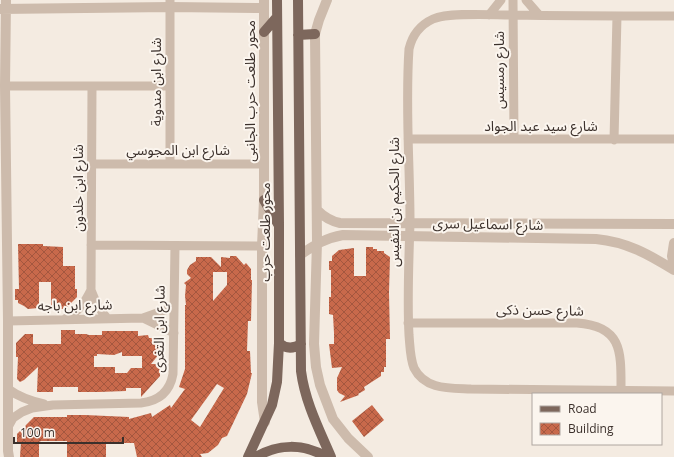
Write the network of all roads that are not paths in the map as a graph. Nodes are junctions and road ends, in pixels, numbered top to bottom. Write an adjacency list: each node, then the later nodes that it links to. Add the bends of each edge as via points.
1 (277, 0): 15 (main road, محور طلعت حرب)
2 (298, 0): 18 (main road)
3 (327, 0): 17 (street)
4 (501, 0): 10 (street)
5 (513, 0): 12 (street, شارع رمسيس)
6 (526, 0): 11 (street)
7 (170, 4): 8 (street); 9 (street); 21 (street, شارع ابن مندوية)
8 (264, 4): 16 (street, محور طلعت حرب الجانبى)
9 (4, 6): 19 (street)
10 (489, 15): 12 (street, شارع الحكيم بن النفيس); 23 (street, شارع الحكيم بن النفيس, via 444,16 433,19 415,33 409,49)
11 (539, 15): 12 (street, شارع الحكيم بن النفيس); 13 (street, شارع الحكيم بن النفيس)
12 (513, 16): 24 (street, شارع رمسيس)
13 (617, 16): 14 (street, شارع الحكيم بن النفيس); 25 (street)
14 (674, 16)
15 (276, 17): 16 (main road); 33 (main road, محور طلعت حرب)
16 (264, 32): 28 (street, محور طلعت حرب الجانبى)
17 (316, 34): 18 (main road); 30 (street)
18 (298, 35): 42 (main road)
19 (5, 86): 20 (street); 34 (street)
20 (92, 86): 21 (street); 26 (street, شارع ابن خلدون)
21 (170, 86): 27 (street, شارع ابن مندوية)
22 (674, 139): 25 (street, شارع سيد عبد الجواد)
23 (408, 140): 24 (street, شارع سيد عبد الجواد); 31 (street, شارع الحكيم بن النفيس)
24 (514, 140): 25 (street, شارع سيد عبد الجواد)
25 (614, 140)
26 (92, 164): 27 (street, شارع ابن المجوسي); 39 (street, شارع ابن خلدون)
27 (170, 164): 28 (street, شارع ابن المجوسي)
28 (264, 164): 29 (street, محور طلعت حرب الجانبى)
29 (264, 200): 33 (main road); 41 (street, محور طلعت حرب الجانبى)
30 (317, 210): 31 (street, شارع اسماعيل سرى, via 325,218 340,223); 36 (street)
31 (410, 223): 32 (street, شارع اسماعيل سرى); 35 (street, شارع الحكيم بن النفيس)
32 (674, 224)
33 (279, 225): 53 (main road, محور طلعت حرب)
34 (3, 228): 38 (street)
35 (409, 237): 36 (street, شارع اسماعيل سرى, via 343,235); 44 (street, شارع اسماعيل سرى, via 611,240 645,252); 51 (street, شارع الحكيم بن النفيس)
36 (317, 242): 42 (street, شارع اسماعيل سرى); 66 (street, via 314,344 320,385 333,419)
37 (674, 243): 43 (street)
38 (3, 245): 50 (street)
39 (91, 246): 40 (street); 45 (street, شارع ابن خلدون)
40 (175, 246): 41 (street); 46 (street, شارع ابن التغرى)
41 (262, 246): 59 (street, محور طلعت حرب الجانبى, via 262,402)
42 (300, 255): 54 (main road)
43 (674, 266)
44 (674, 270)
45 (91, 290): 47 (street, شارع ابن خلدون, via 100,312); 49 (street, via 77,312)
46 (174, 307): 48 (street, شارع ابن باجه); 52 (street, شارع ابن التغرى)
47 (107, 318): 48 (street, شارع ابن باجه); 49 (street, شارع ابن باجه)
48 (143, 318): 52 (street, شارع ابن باجه)
49 (65, 319): 50 (street, شارع ابن باجه)
50 (8, 321): 55 (street)
51 (408, 323): 56 (street, شارع الحكيم بن النفيس, via 414,368 429,384 438,387); 56 (street, شارع حسن ذكى, via 577,323 598,326 606,331 619,348)
52 (174, 332): 58 (street, شارع ابن التغرى, via 172,380 160,397 141,403)
53 (279, 343): 54 (main road, via 292,348); 59 (main road, محور طلعت حرب, via 278,382)
54 (301, 344): 65 (main road, via 303,388)
55 (8, 389): 58 (street, شارع ابن التغرى, via 32,402); 60 (street)
56 (621, 390): 57 (street, شارع الحكيم بن النفيس)
57 (674, 391)
58 (53, 405): 60 (street, شارع ابن التغرى, via 22,412 14,418)
59 (265, 422): 62 (main road, محور طلعت حرب)
60 (8, 428): 61 (street)
61 (6, 453)
62 (248, 457)
63 (256, 457): 64 (main road, via 272,449 288,446 304,448)
64 (326, 457)
65 (331, 457)
66 (368, 457)

